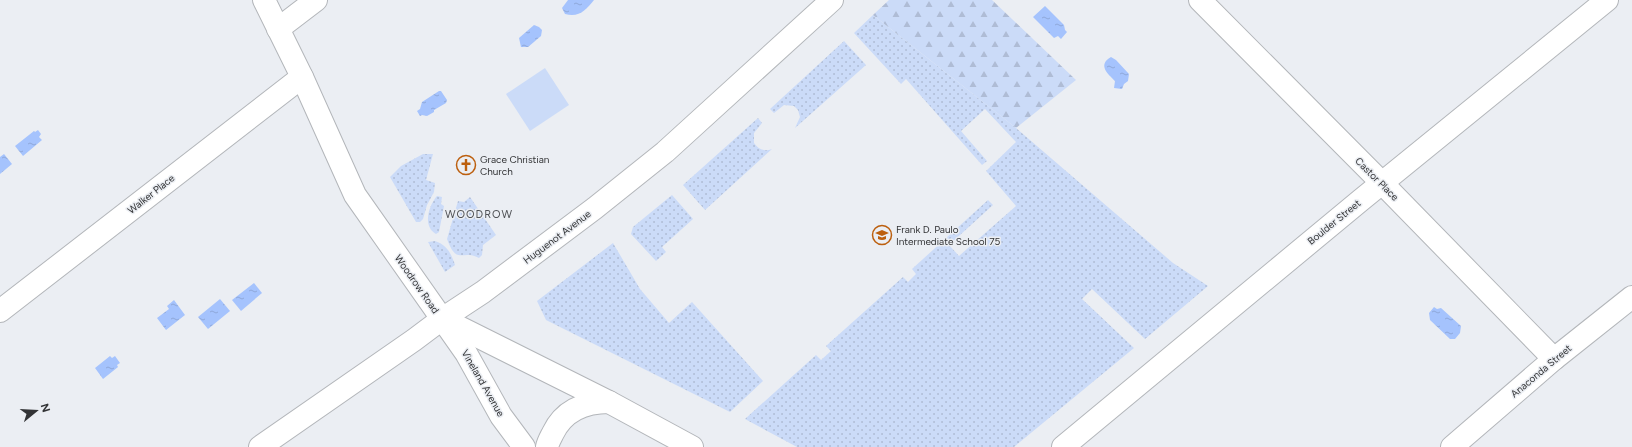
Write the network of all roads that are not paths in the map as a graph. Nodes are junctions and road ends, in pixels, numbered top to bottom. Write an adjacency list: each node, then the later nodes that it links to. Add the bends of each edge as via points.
1 (264, 0): 6 (street, Woodrow Road)
2 (316, 0): 6 (street)
3 (832, 0): 11 (street, Huguenot Avenue, via 639,173 483,292)
4 (1607, 0): 8 (street, Boulder Street)
5 (1210, 3): 8 (street, Castor Place)
6 (278, 29): 7 (street, Woodrow Road)
7 (302, 77): 10 (street, Walker Place); 11 (street, Woodrow Road, via 354,195)
8 (1382, 183): 12 (street, Castor Place); 18 (street, Boulder Street)
9 (1632, 297): 12 (street, Anaconda Street)
10 (0, 311)
11 (442, 319): 13 (street, Woodrow Road); 14 (street, Huguenot Avenue); 15 (street, Vineland Avenue, via 473,365 501,416)
12 (1554, 359): 19 (street, Anaconda Street)
13 (609, 402): 16 (street, via 594,402 566,415 557,424); 17 (street, Woodrow Road)
14 (260, 447)
15 (524, 447)
16 (547, 447)
17 (692, 447)
18 (1062, 447)
19 (1452, 447)

